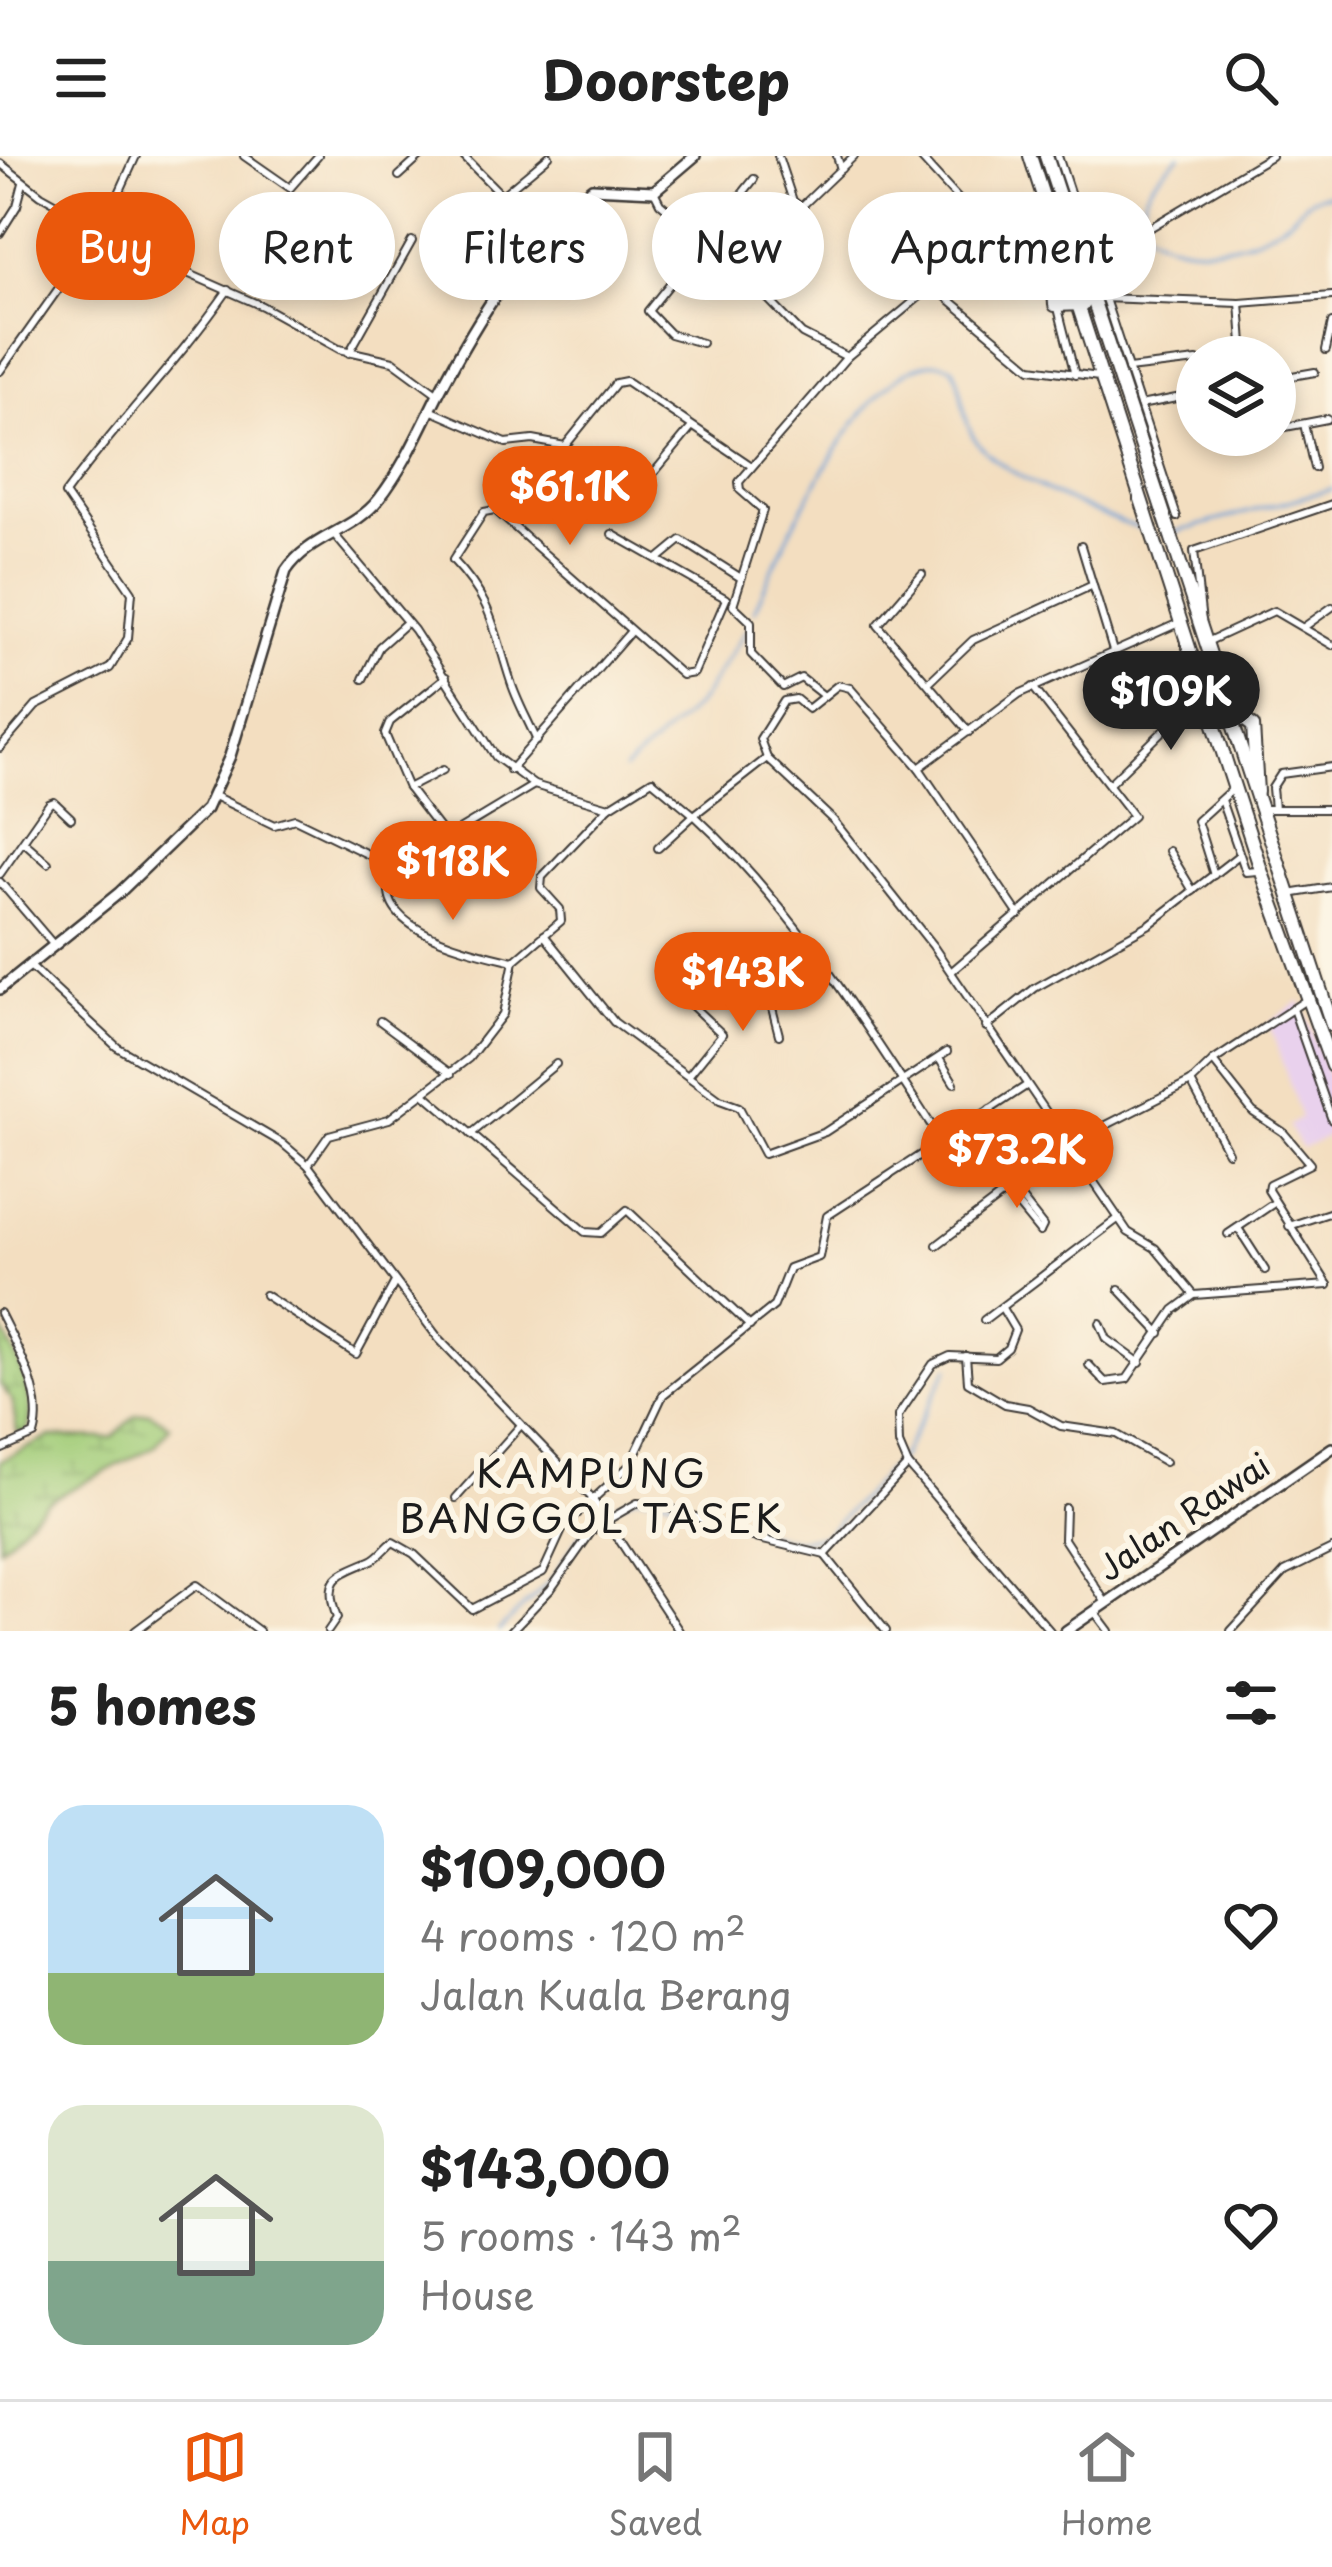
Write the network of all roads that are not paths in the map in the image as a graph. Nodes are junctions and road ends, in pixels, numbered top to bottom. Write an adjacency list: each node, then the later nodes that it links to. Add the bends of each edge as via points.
1 (136, 156): 23 (street)
2 (244, 156): 3 (street, via 290,188)
3 (317, 156)
4 (422, 156): 18 (street)
5 (463, 156): 24 (street)
6 (549, 156): 25 (street)
7 (695, 156): 21 (street)
8 (778, 156): 17 (street, via 795,204 809,202)
9 (836, 156): 17 (street)
10 (854, 156): 17 (street)
11 (919, 156): 28 (street)
12 (1030, 156): 29 (highway)
13 (1046, 156): 44 (highway)
14 (1058, 156): 30 (street)
15 (1271, 156): 31 (street)
16 (0, 163): 20 (street)
17 (841, 169)
18 (400, 176)
19 (754, 179): 27 (street)
20 (22, 183): 22 (street); 32 (street)
21 (654, 191): 26 (street)
22 (39, 192)
23 (120, 192)
24 (497, 192)
25 (506, 192)
26 (588, 192)
27 (743, 192)
28 (952, 192)
29 (1041, 192)
30 (1070, 192)
31 (1156, 227)
32 (0, 233)
33 (412, 241): 51 (street)
34 (1332, 296): 45 (street)
35 (50, 300): 55 (street)
36 (220, 300): 103 (street, via 65,494 130,588 128,638 110,668 35,706)
37 (247, 300): 51 (street)
38 (494, 300): 60 (street)
39 (656, 300): 49 (street, via 648,311 670,334)
40 (767, 300): 52 (street, via 802,334)
41 (916, 300): 52 (street)
42 (950, 300): 57 (street, via 1031,368)
43 (1057, 300): 46 (highway)
44 (1090, 302): 45 (street); 46 (highway); 54 (street); 59 (highway); 71 (highway)
45 (1240, 303): 48 (street)
46 (1058, 308): 57 (street)
47 (1332, 323): 50 (street)
48 (1242, 336)
49 (702, 344)
50 (1326, 350)
51 (349, 352): 60 (street, via 393,361)
52 (847, 357): 68 (street)
53 (1176, 363): 54 (street)
54 (1128, 369): 62 (street)
55 (0, 371)
56 (1315, 372): 58 (street)
57 (1075, 375): 59 (street)
58 (1296, 376)
59 (1099, 377): 73 (highway)
60 (438, 394): 63 (street)
61 (1176, 398): 62 (street)
62 (1140, 405): 71 (street)
63 (430, 410): 67 (street, via 506,443 565,446 622,380); 75 (street, via 377,502)
64 (1327, 419): 65 (street)
65 (1304, 424): 66 (street); 69 (street)
66 (1296, 426)
67 (692, 427): 68 (street); 70 (street)
68 (750, 465): 81 (street, via 739,487 763,510)
69 (1314, 467)
70 (652, 475)
71 (1157, 480): 73 (highway); 74 (street)
72 (1332, 504): 88 (street, via 1194,551)
73 (1151, 510): 78 (highway)
74 (1177, 517)
75 (333, 533): 85 (street); 113 (street, via 302,550 280,584)
76 (612, 534): 79 (street)
77 (1081, 546): 82 (street)
78 (1166, 555): 86 (highway); 88 (highway)
79 (658, 559): 81 (street, via 681,540); 83 (street)
80 (922, 574): 95 (street, via 878,625)
81 (741, 578): 83 (street)
82 (1093, 585): 92 (street); 95 (street, via 973,640)
83 (730, 601): 89 (street, via 689,676); 98 (street, via 751,622 753,659 782,687 801,678)
84 (1332, 607): 87 (street)
85 (407, 622): 93 (street); 94 (street, via 379,647)
86 (1181, 622): 92 (street); 97 (highway)
87 (1304, 626): 90 (street, via 1269,612); 91 (street)
88 (1198, 628): 90 (highway)
89 (631, 631): 101 (street); 101 (street, via 495,510 484,512 453,560 494,616)
90 (1203, 643): 99 (highway)
91 (1332, 645)
92 (1113, 651): 96 (street)
93 (446, 677): 108 (street, via 478,737); 112 (street, via 386,729)
94 (363, 679)
95 (928, 683): 100 (street)
96 (1033, 687): 100 (street); 109 (street)
97 (1203, 692): 102 (highway); 109 (street)
98 (824, 697): 104 (street, via 808,709 784,701 760,739); 106 (street, via 838,685 850,688)
99 (1228, 719): 102 (highway, via 1219,726); 117 (highway); 117 (highway, via 1253,726)
100 (968, 732): 106 (street)
101 (537, 741): 108 (street)
102 (1220, 745): 111 (highway)
103 (0, 748)
104 (767, 758): 119 (street); 140 (street, via 834,821)
105 (1332, 766): 116 (street, via 1281,774)
106 (919, 769): 134 (street)
107 (443, 770): 112 (street)
108 (510, 770): 110 (street)
109 (1110, 783): 134 (street, via 1131,820)
110 (534, 785): 115 (street); 121 (street)
111 (1234, 787): 114 (street); 128 (highway)
112 (407, 788): 121 (street)
113 (214, 796): 127 (street, via 274,825 295,819); 136 (street, via 119,893)
114 (1221, 799): 125 (street); 129 (street, via 1197,821)
115 (609, 807): 119 (street, via 652,780); 135 (street, via 542,877 562,917)
116 (1274, 808): 117 (street); 118 (street)
117 (1257, 809): 133 (highway)
118 (1332, 809)
119 (694, 815): 123 (street); 139 (street, via 748,866)
120 (70, 818): 122 (street, via 52,802)
121 (445, 836): 127 (street)
122 (24, 842): 126 (street); 130 (street)
123 (658, 848)
124 (1169, 851): 132 (street)
125 (1239, 855): 128 (street, via 1248,873); 129 (street)
126 (48, 863)
127 (396, 868): 137 (street, via 392,900 408,921 432,938)
128 (1261, 870): 143 (highway)
129 (1214, 875): 132 (street)
130 (0, 878): 136 (street)
131 (1332, 887): 133 (street)
132 (1193, 891): 146 (street)
133 (1286, 895): 145 (highway)
134 (1019, 915): 140 (street)
135 (544, 935): 137 (street); 156 (street, via 614,1022)
136 (52, 943): 138 (street)
137 (514, 961): 155 (street, via 503,1014)
138 (28, 964): 141 (street); 169 (street, via 117,1047)
139 (824, 968): 147 (street, via 769,1008); 159 (street)
140 (952, 971): 146 (street)
141 (0, 989)
142 (687, 1001): 156 (street, via 722,1034)
143 (1300, 1004): 148 (highway); 149 (street); 152 (street)
144 (380, 1021): 155 (street)
145 (1332, 1025)
146 (986, 1027): 160 (street)
147 (779, 1035)
148 (1323, 1043): 149 (street); 154 (highway)
149 (1307, 1048): 163 (street)
150 (947, 1052): 151 (street)
151 (940, 1060): 158 (street); 159 (street)
152 (1213, 1061): 157 (street); 171 (street, via 1310,1164 1269,1184)
153 (556, 1064): 164 (street)
154 (1332, 1066)
155 (451, 1074): 161 (street)
156 (688, 1076): 159 (street, via 739,1107 767,1155 818,1136)
157 (1191, 1082): 167 (street); 168 (street)
158 (954, 1083)
159 (904, 1084): 166 (street)
160 (1026, 1086): 162 (street); 167 (street)
161 (426, 1095): 164 (street); 169 (street, via 389,1119 334,1131)
162 (990, 1109): 165 (street, via 999,1124); 166 (street)
163 (1332, 1120)
164 (471, 1134): 188 (street, via 589,1234 627,1210)
165 (984, 1135)
166 (942, 1140): 188 (street, via 827,1216 819,1257 789,1268 774,1306)
167 (1071, 1143): 170 (street); 173 (street)
168 (1228, 1152)
169 (308, 1165): 179 (street)
170 (1010, 1190): 170 (street, via 1042,1231); 177 (street)
171 (1274, 1203): 174 (street); 175 (street)
172 (1332, 1212): 174 (street)
173 (1119, 1218): 183 (street); 184 (street)
174 (1289, 1226): 180 (street)
175 (1238, 1228): 176 (street); 178 (street)
176 (1228, 1234)
177 (937, 1245)
178 (1265, 1270)
179 (394, 1282): 182 (street, via 356,1354); 193 (street)
180 (1330, 1285): 183 (street)
181 (1119, 1289): 189 (street)
182 (265, 1295)
183 (1194, 1295): 189 (street)
184 (1002, 1307): 186 (street); 190 (street, via 1015,1330 1008,1348 996,1358)
185 (0, 1313): 195 (street, via 30,1377 37,1425 34,1435)
186 (984, 1320)
187 (1100, 1323): 191 (street, via 1107,1339)
188 (750, 1326): 199 (street, via 668,1389 630,1465)
189 (1160, 1333): 191 (street)
190 (966, 1356): 196 (street, via 968,1382 1005,1404 1072,1429 1116,1434); 197 (street, via 933,1364 898,1416)
191 (1140, 1363): 192 (street, via 1115,1384)
192 (1088, 1365)
193 (522, 1424): 198 (street); 199 (street)
194 (1332, 1448): 205 (street, Jalan Rawai)
195 (0, 1450)
196 (1165, 1462)
197 (908, 1465): 203 (street); 213 (street)
198 (456, 1498)
199 (592, 1498): 201 (street); 204 (street, via 555,1538)
200 (1065, 1508): 205 (street, via 1064,1539)
201 (603, 1518): 203 (street, via 648,1502); 204 (street); 211 (street)
202 (1332, 1549): 216 (street, via 1285,1572)
203 (825, 1555): 212 (street)
204 (545, 1583): 209 (street, via 472,1609 393,1543 338,1576 330,1594 337,1618); 210 (street)
205 (1106, 1603): 206 (street, Jalan Rawai)
206 (1094, 1611): 214 (street, Jalan Rawai); 215 (street)
207 (135, 1631): 208 (street, via 196,1586)
208 (259, 1631)
209 (328, 1631)
210 (511, 1631)
211 (679, 1631)
212 (886, 1631)
213 (1050, 1631)
214 (1066, 1631)
215 (1109, 1631)
216 (1231, 1631)

